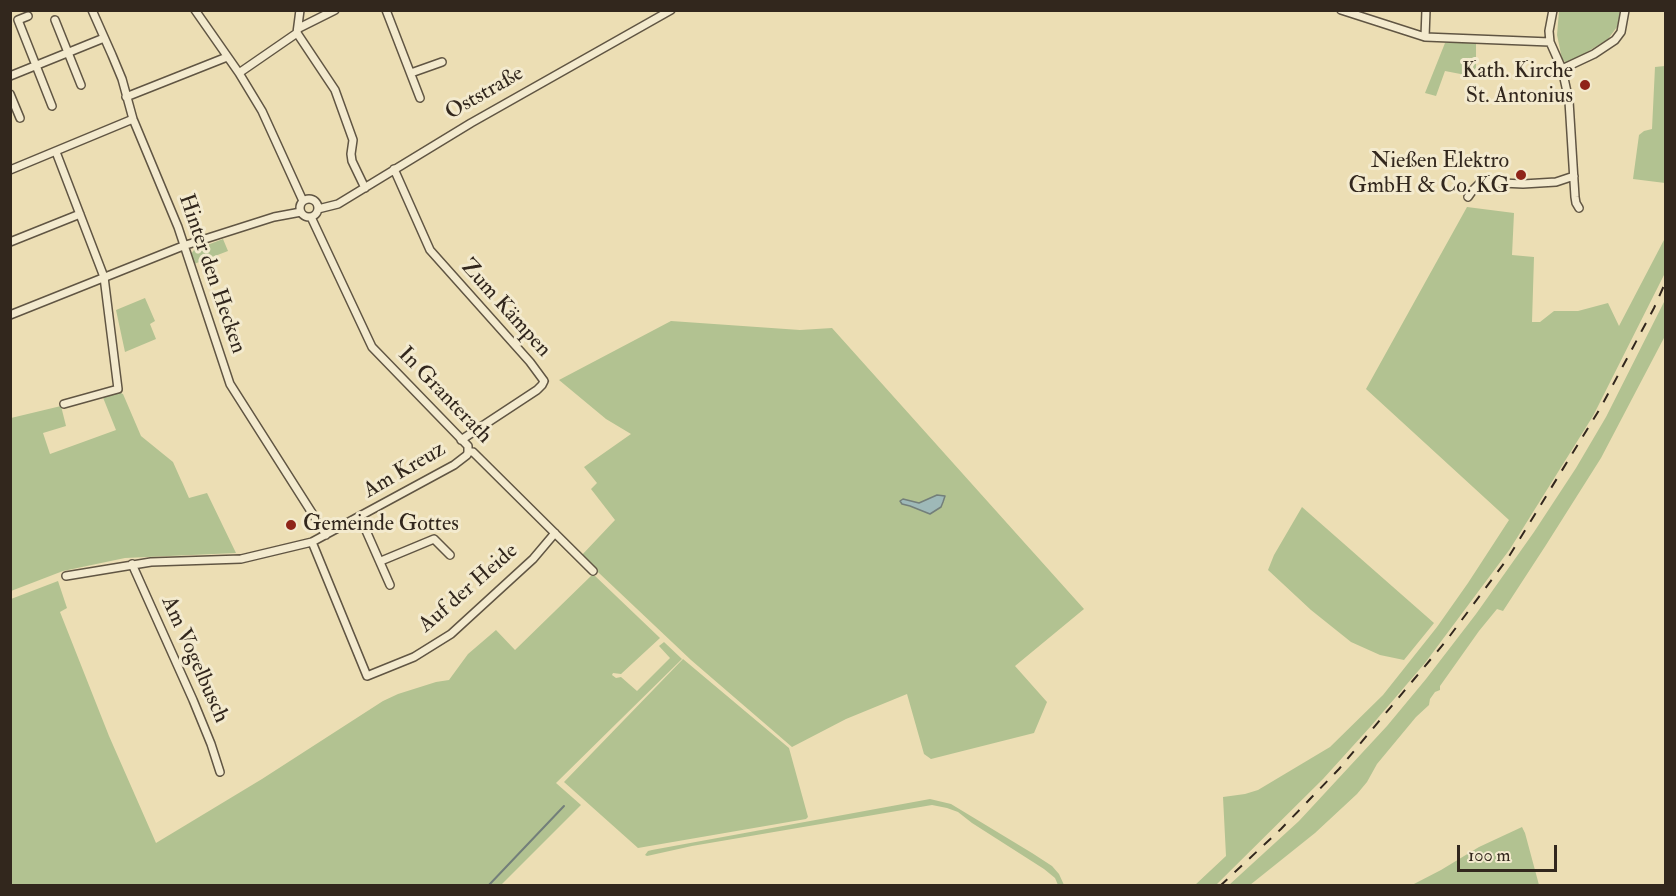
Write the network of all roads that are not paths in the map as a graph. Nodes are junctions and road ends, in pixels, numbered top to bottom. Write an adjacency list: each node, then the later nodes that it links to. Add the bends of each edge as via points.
1 (92, 10): 15 (street, Hinter den Hecken)
2 (195, 10): 18 (street)
3 (300, 10): 13 (street)
4 (335, 10): 13 (street)
5 (386, 10): 23 (street)
6 (671, 10): 33 (street, Oststraße)
7 (1341, 10): 14 (street)
8 (1426, 10): 14 (street)
9 (1553, 10): 16 (street)
10 (1626, 10): 21 (street, via 1615,40)
11 (28, 16): 20 (street, via 18,20)
12 (55, 20): 17 (street)
13 (298, 30): 22 (street); 36 (street, via 334,90 352,140 352,161)
14 (1425, 37): 16 (street)
15 (104, 38): 17 (street); 27 (street, Hinter den Hecken)
16 (1550, 42): 21 (street)
17 (68, 52): 20 (street); 25 (street)
18 (227, 57): 22 (street); 27 (street)
19 (442, 62): 23 (street)
20 (37, 66): 24 (street); 29 (street)
21 (1562, 69): 35 (street, via 1569,102)
22 (239, 73): 38 (street, via 262,111)
23 (411, 73): 28 (street)
24 (10, 76)
25 (81, 85)
26 (10, 94): 30 (street)
27 (126, 97): 31 (street, Hinter den Hecken)
28 (420, 98)
29 (52, 106)
30 (20, 118)
31 (133, 119): 32 (street); 45 (street, Hinter den Hecken)
32 (56, 152): 34 (street); 42 (street)
33 (394, 169): 36 (street, Oststraße); 49 (street, Zum Kämpen, via 430,250 544,381 537,390)
34 (10, 170)
35 (1574, 176): 37 (street, via 1556,182 1481,183); 39 (street, via 1576,203)
36 (365, 188): 40 (street, Oststraße, via 338,204)
37 (1468, 197)
38 (303, 201): 40 (street, via 312,200); 41 (street)
39 (1580, 208)
40 (318, 209): 43 (street)
41 (301, 212): 43 (street); 45 (street)
42 (80, 214): 44 (street); 46 (street)
43 (311, 217): 49 (street, In Granterath, via 372,347)
44 (10, 242)
45 (183, 246): 46 (street); 53 (street, Hinter den Hecken, via 230,384)
46 (104, 277): 47 (street); 48 (street, via 118,389)
47 (11, 314)
48 (64, 404)
49 (460, 440): 50 (street, In Granterath, via 468,446)
50 (468, 452): 51 (street, Am Kreuz, via 454,465); 52 (street, In Granterath, via 473,452)
51 (360, 517): 53 (street, Am Kreuz); 56 (street)
52 (555, 533): 54 (street, Auf der Heide, via 533,559 451,634 414,657 367,676); 58 (street, In Granterath)
53 (326, 535): 54 (street, Am Vogelbusch)
54 (312, 542): 57 (street, Am Vogelbusch, via 241,558)
55 (450, 555): 56 (street, via 434,539)
56 (381, 561): 60 (street)
57 (132, 564): 59 (street, Am Vogelbusch); 61 (street, Am Vogelbusch)
58 (593, 572)
59 (66, 576)
60 (390, 585)
61 (220, 771)

